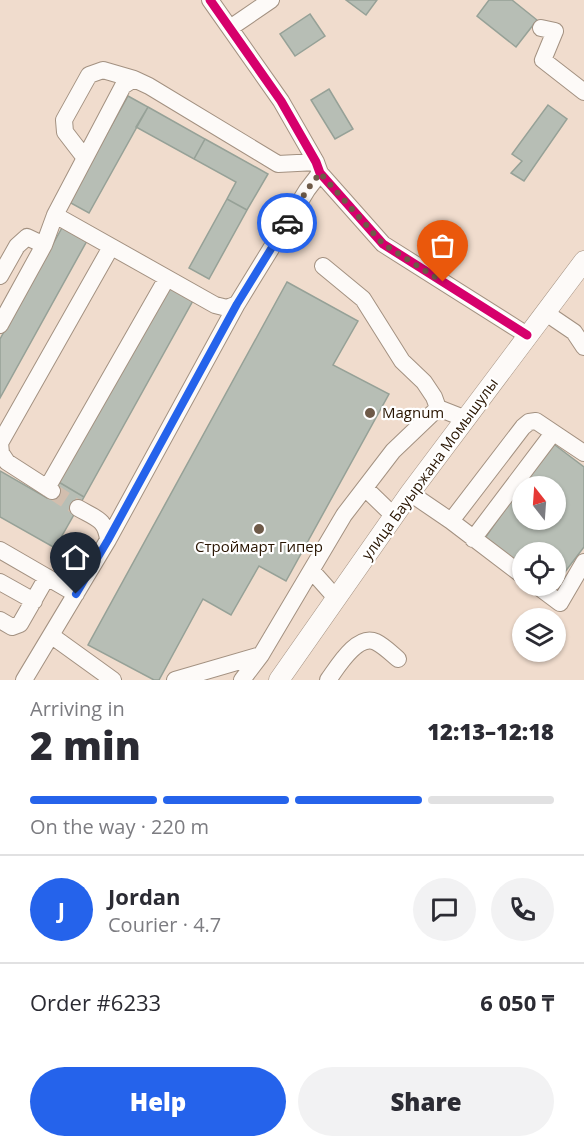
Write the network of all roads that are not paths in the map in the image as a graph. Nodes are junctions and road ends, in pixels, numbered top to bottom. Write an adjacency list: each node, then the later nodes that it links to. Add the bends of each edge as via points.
1 (210, 0): 3 (street)
2 (271, 0): 3 (street)
3 (230, 28): 8 (street, via 281,100)
4 (541, 28): 6 (street, via 555,31 543,60)
5 (134, 80): 7 (street, via 123,86); 7 (street, via 103,70 89,75 63,128); 8 (street, via 278,164)
6 (584, 92)
7 (85, 159): 9 (street)
8 (318, 168): 16 (street); 19 (street, via 383,244)
9 (55, 215): 10 (street); 11 (street)
10 (44, 246): 14 (street, via 27,237 17,246); 18 (street)
11 (111, 247): 15 (street); 15 (street, via 0,443 7,462 50,489)
12 (584, 261): 17 (main road, улица Бауыржана Момышулы)
13 (323, 266): 21 (street, via 363,299 402,361 424,382)
14 (0, 276)
15 (167, 278): 16 (street, via 215,305 226,308)
16 (237, 304): 31 (street)
17 (546, 313): 19 (main road, улица Бауыржана Момышулы); 20 (street, via 574,332)
18 (0, 325)
19 (527, 335): 22 (main road, улица Бауыржана Момышулы)
20 (584, 347)
21 (438, 408): 22 (street); 25 (street, via 393,451)
22 (466, 419): 26 (main road, улица Бауыржана Момышулы)
23 (553, 433): 24 (street); 29 (street, via 536,422 523,427); 30 (street)
24 (584, 453)
25 (365, 488): 28 (street); 35 (street)
26 (410, 493): 28 (main road, улица Бауыржана Момышулы); 29 (street)
27 (78, 508): 31 (street, via 102,522)
28 (394, 516): 42 (main road, улица Бауыржана Момышулы)
29 (452, 521): 30 (street)
30 (473, 539): 34 (street)
31 (108, 540): 39 (street)
32 (0, 550): 36 (street)
33 (584, 562): 38 (street)
34 (512, 568)
35 (312, 571): 42 (street); 46 (street)
36 (47, 577): 39 (street); 43 (street)
37 (0, 582): 43 (street)
38 (566, 593)
39 (76, 594): 45 (street)
40 (551, 596): 41 (street, via 560,603)
41 (564, 596)
42 (336, 598): 52 (main road, улица Бауыржана Момышулы)
43 (34, 601): 44 (street, via 16,627)
44 (0, 620)
45 (52, 636): 48 (street); 49 (street)
46 (261, 655): 50 (street); 51 (street)
47 (398, 659): 53 (street, via 374,640 362,641)
48 (24, 680)
49 (113, 680)
50 (175, 680)
51 (242, 680)
52 (279, 680)
53 (328, 680)

